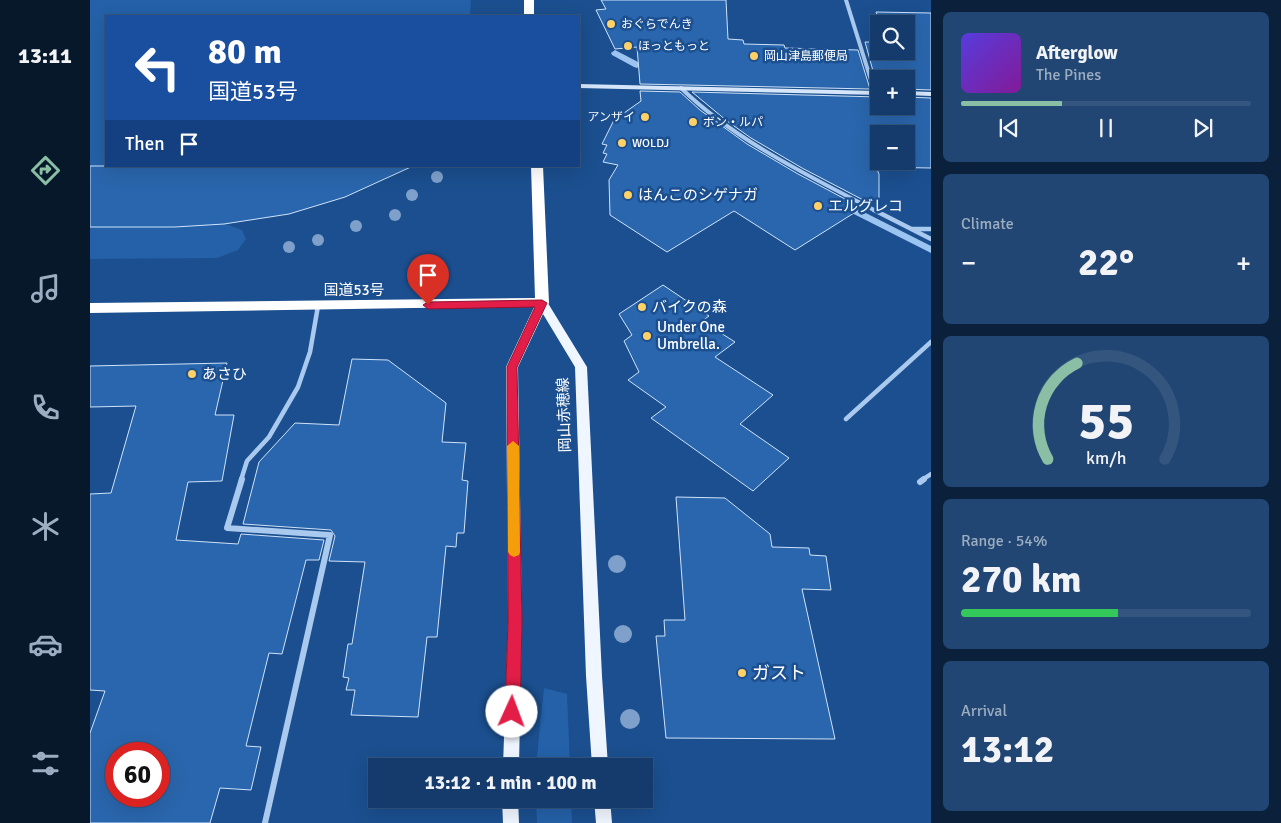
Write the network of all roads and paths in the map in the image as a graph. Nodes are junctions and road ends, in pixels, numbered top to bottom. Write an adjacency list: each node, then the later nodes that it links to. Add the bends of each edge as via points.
1 (529, 0): 3 (highway)
2 (846, 0): 4 (street)
3 (529, 15)
4 (870, 72)
5 (580, 86): 6 (street)
6 (681, 88): 7 (street); 12 (street, via 724,125)
7 (870, 93)
8 (915, 94): 9 (street)
9 (931, 94)
10 (537, 167): 14 (highway)
11 (931, 229): 12 (street)
12 (911, 230): 13 (street)
13 (931, 239)
14 (542, 303): 15 (highway, 国道53号); 21 (main road, via 512,367 515,621); 22 (main road, 岡山赤穂線, via 581,367)
15 (318, 306): 16 (highway, 国道53号); 25 (street, via 310,352 298,387 269,437 246,461 227,528 330,535)
16 (90, 308)
17 (931, 342): 18 (street)
18 (846, 419)
19 (931, 474): 20 (street)
20 (920, 482)
21 (511, 758)
22 (600, 758)
23 (510, 808): 26 (main road)
24 (603, 808): 27 (main road)
25 (265, 823)
26 (511, 823)
27 (604, 823)

